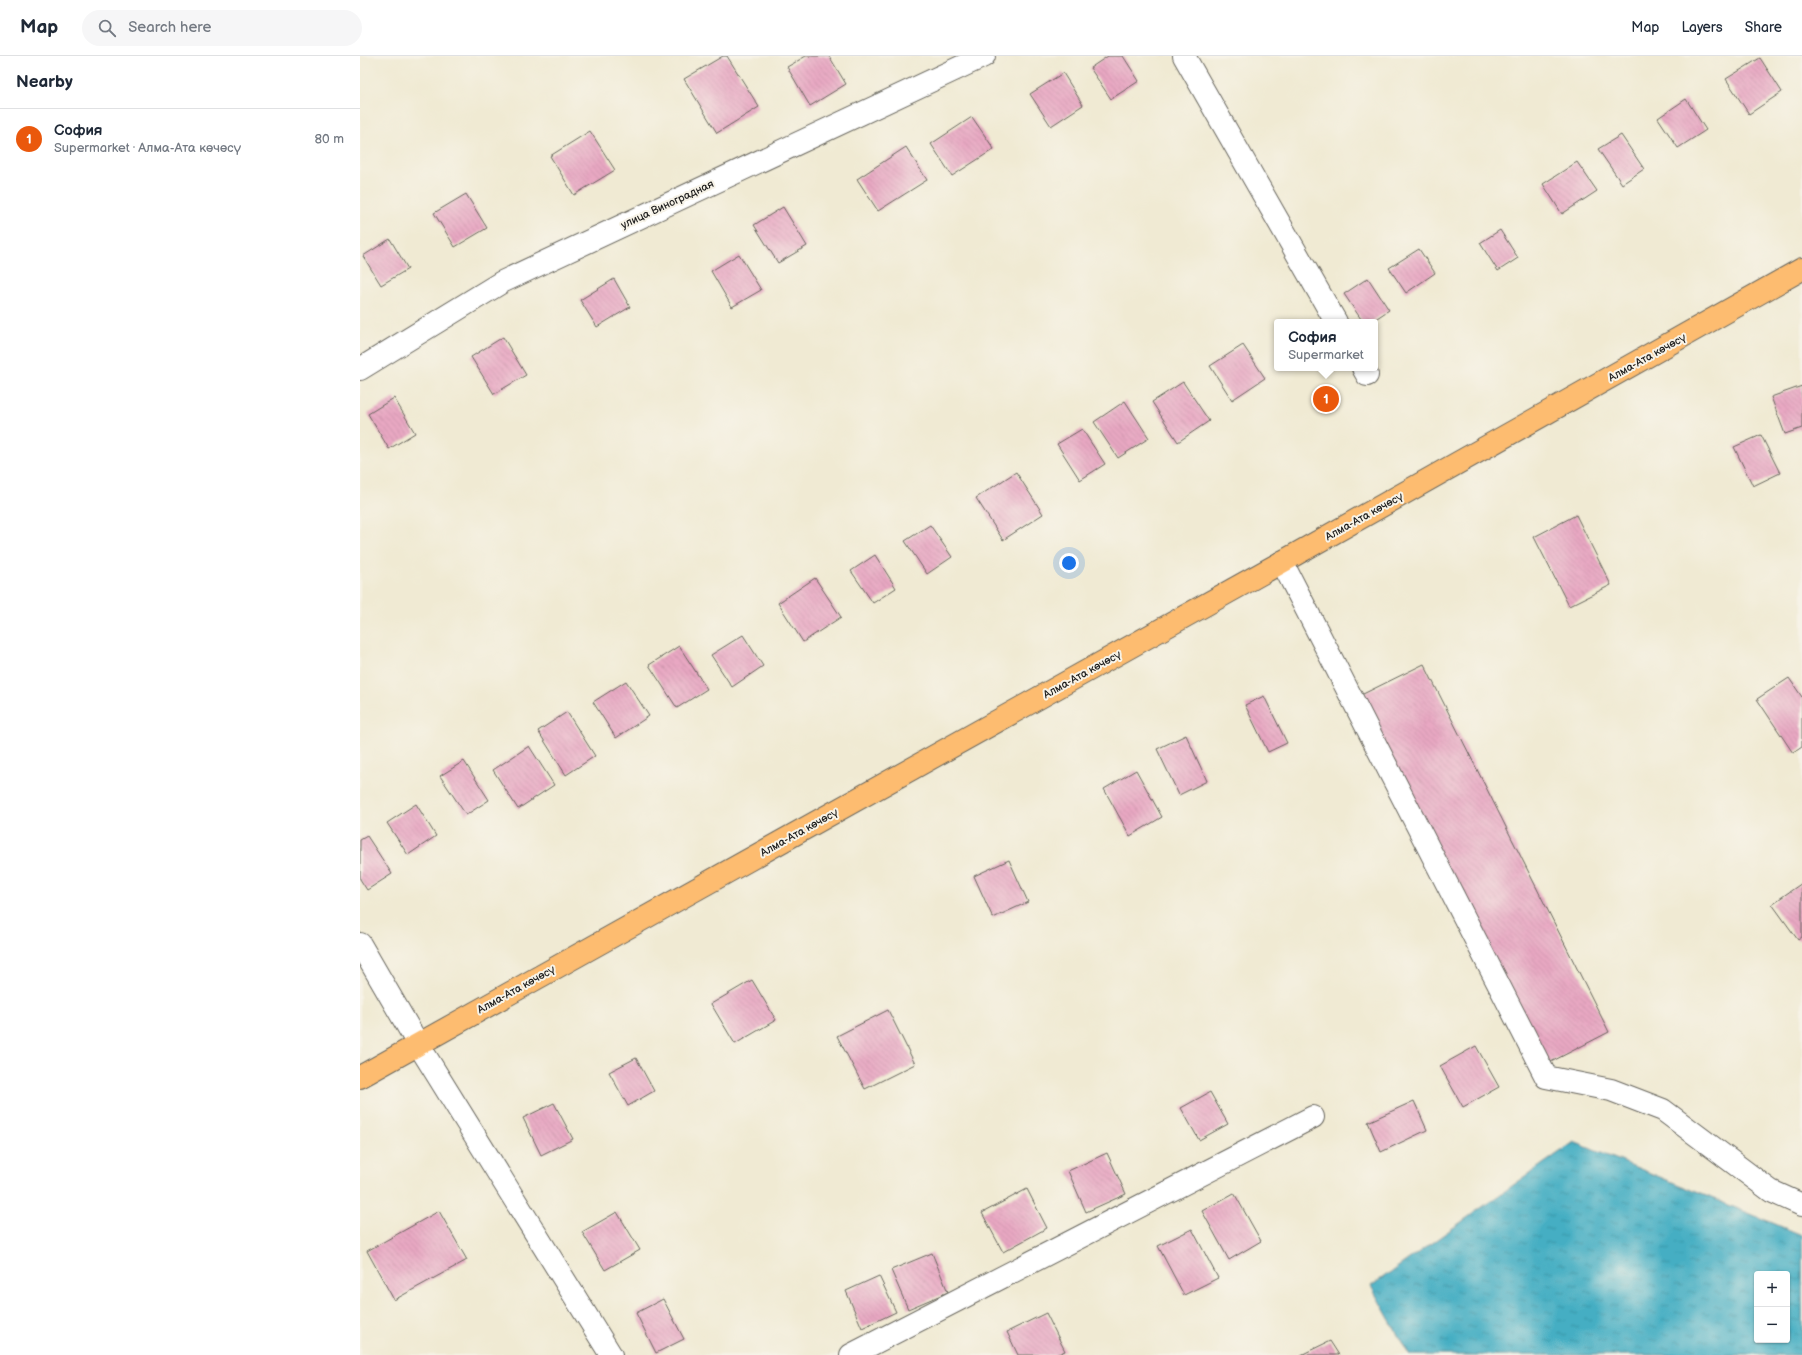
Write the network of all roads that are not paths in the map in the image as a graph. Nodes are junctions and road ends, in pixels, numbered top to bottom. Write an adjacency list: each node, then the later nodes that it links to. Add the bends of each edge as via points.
1 (984, 56): 5 (street, улица Виноградная, via 502,282)
2 (1184, 56): 4 (street)
3 (1802, 269): 6 (highway, Алма-Ата көчөсү)
4 (1334, 319)
5 (360, 369)
6 (1282, 562): 8 (highway, Алма-Ата көчөсү); 11 (street, via 1546,1077 1611,1090 1663,1110 1771,1191)
7 (360, 944): 8 (street)
8 (418, 1044): 9 (highway, Алма-Ата көчөсү); 12 (street)
9 (360, 1076)
10 (1313, 1117): 13 (street)
11 (1802, 1206)
12 (611, 1355)
13 (851, 1355)

